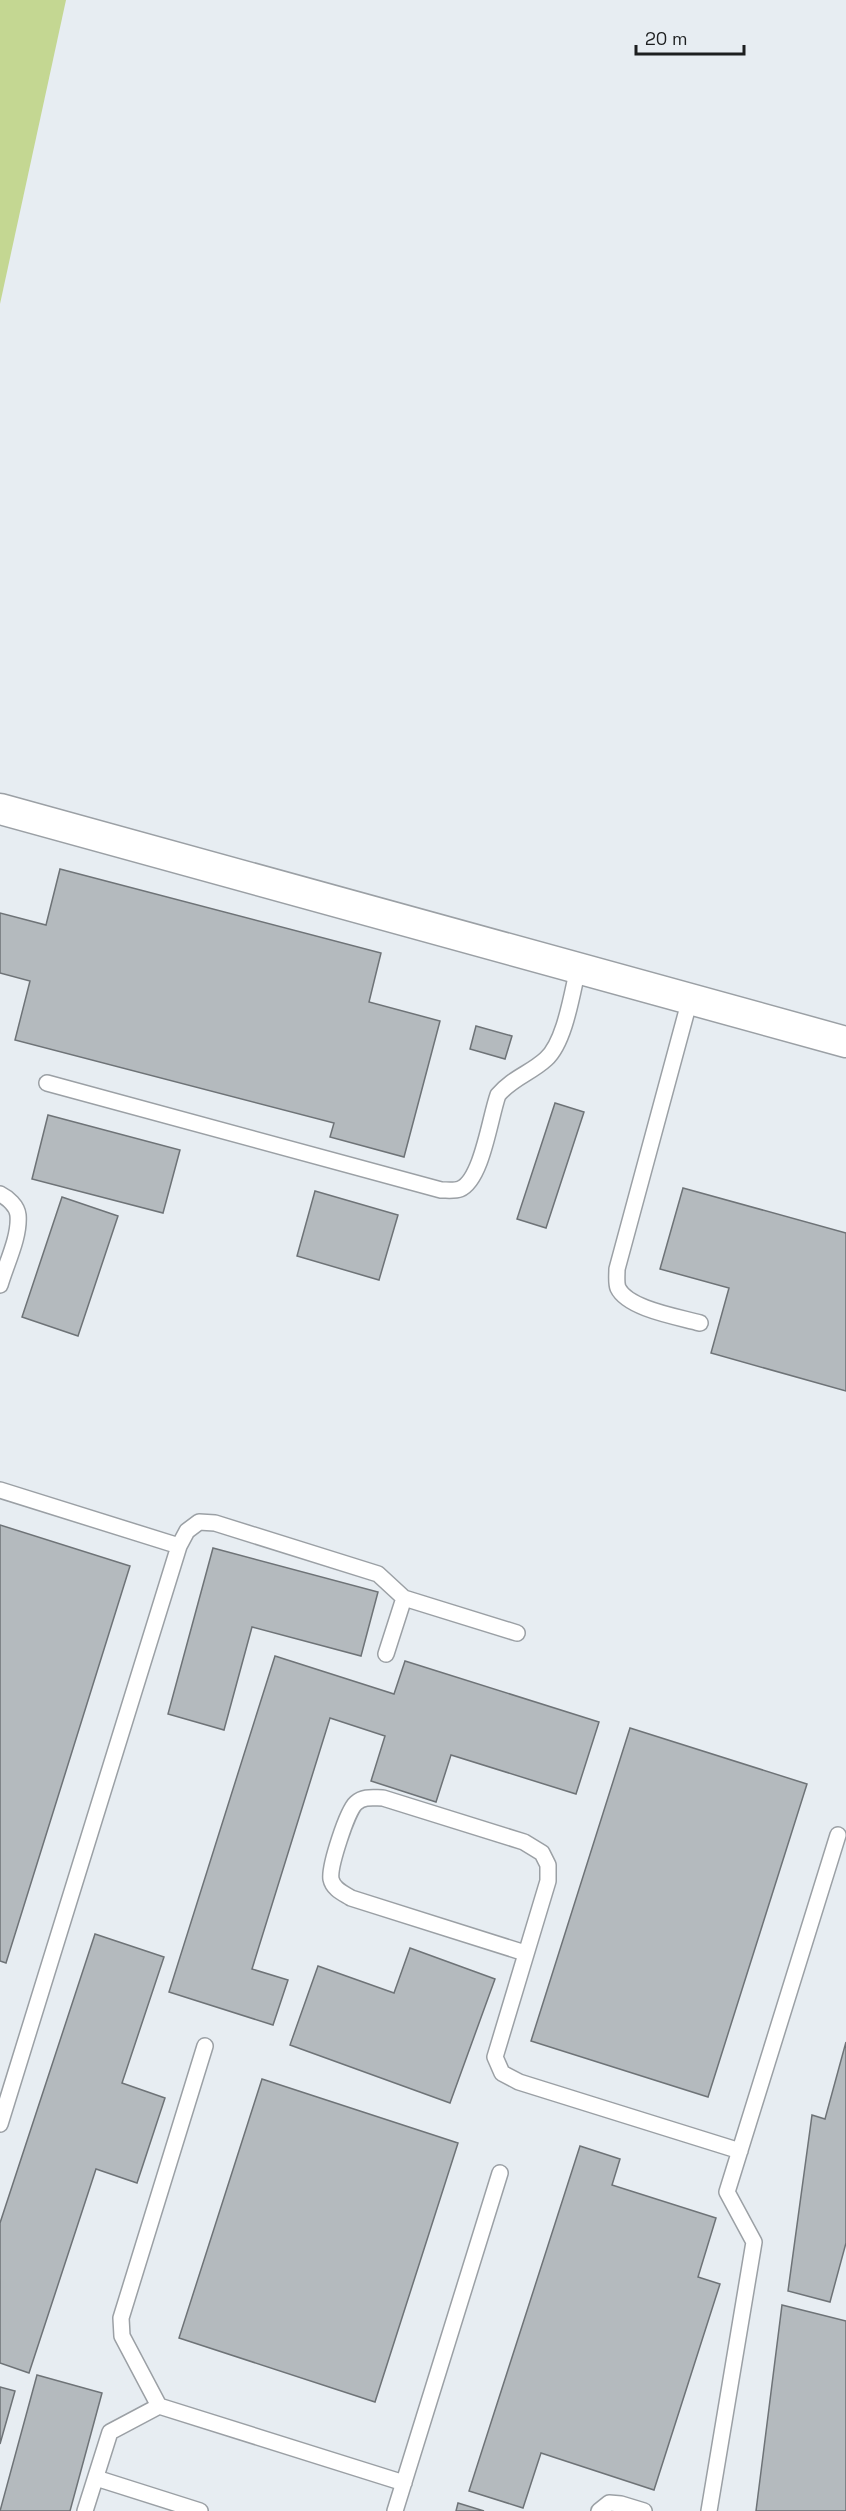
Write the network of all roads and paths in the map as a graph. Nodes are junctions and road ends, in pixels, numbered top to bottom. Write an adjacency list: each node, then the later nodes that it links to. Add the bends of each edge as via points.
1 (0, 808): 2 (street)
2 (578, 968): 3 (street); 5 (lane, via 556,1046 548,1058 506,1085 498,1095 477,1169 470,1182 459,1189 441,1190)
3 (690, 999): 4 (street); 8 (lane, via 617,1269 617,1286 624,1297 639,1306)
4 (846, 1042)
5 (47, 1083)
6 (0, 1194): 7 (lane, via 9,1199 18,1213)
7 (0, 1285)
8 (700, 1323)
9 (0, 1490): 10 (lane)
10 (179, 1546): 11 (lane, via 187,1531 199,1522 215,1523 378,1574); 17 (lane)
11 (404, 1598): 12 (lane); 13 (lane)
12 (517, 1633)
13 (386, 1654)
14 (838, 1835): 18 (lane)
15 (525, 1953): 15 (lane, via 548,1881 548,1865 542,1853 524,1842 383,1798 365,1797 354,1804 333,1863 331,1878 336,1889 351,1898); 18 (lane, via 495,2057 502,2073 519,2082)
16 (205, 2046): 20 (lane, via 121,2318 122,2336)
17 (0, 2124)
18 (740, 2151): 28 (lane, via 728,2192 754,2242)
19 (500, 2173): 22 (lane)
20 (159, 2406): 21 (lane, via 110,2432); 22 (lane)
21 (96, 2478): 23 (lane); 24 (lane)
22 (404, 2483): 25 (lane)
23 (85, 2511)
24 (200, 2511)
25 (395, 2511)
26 (599, 2511): 27 (lane, via 609,2503)
27 (644, 2511)
28 (710, 2511)

